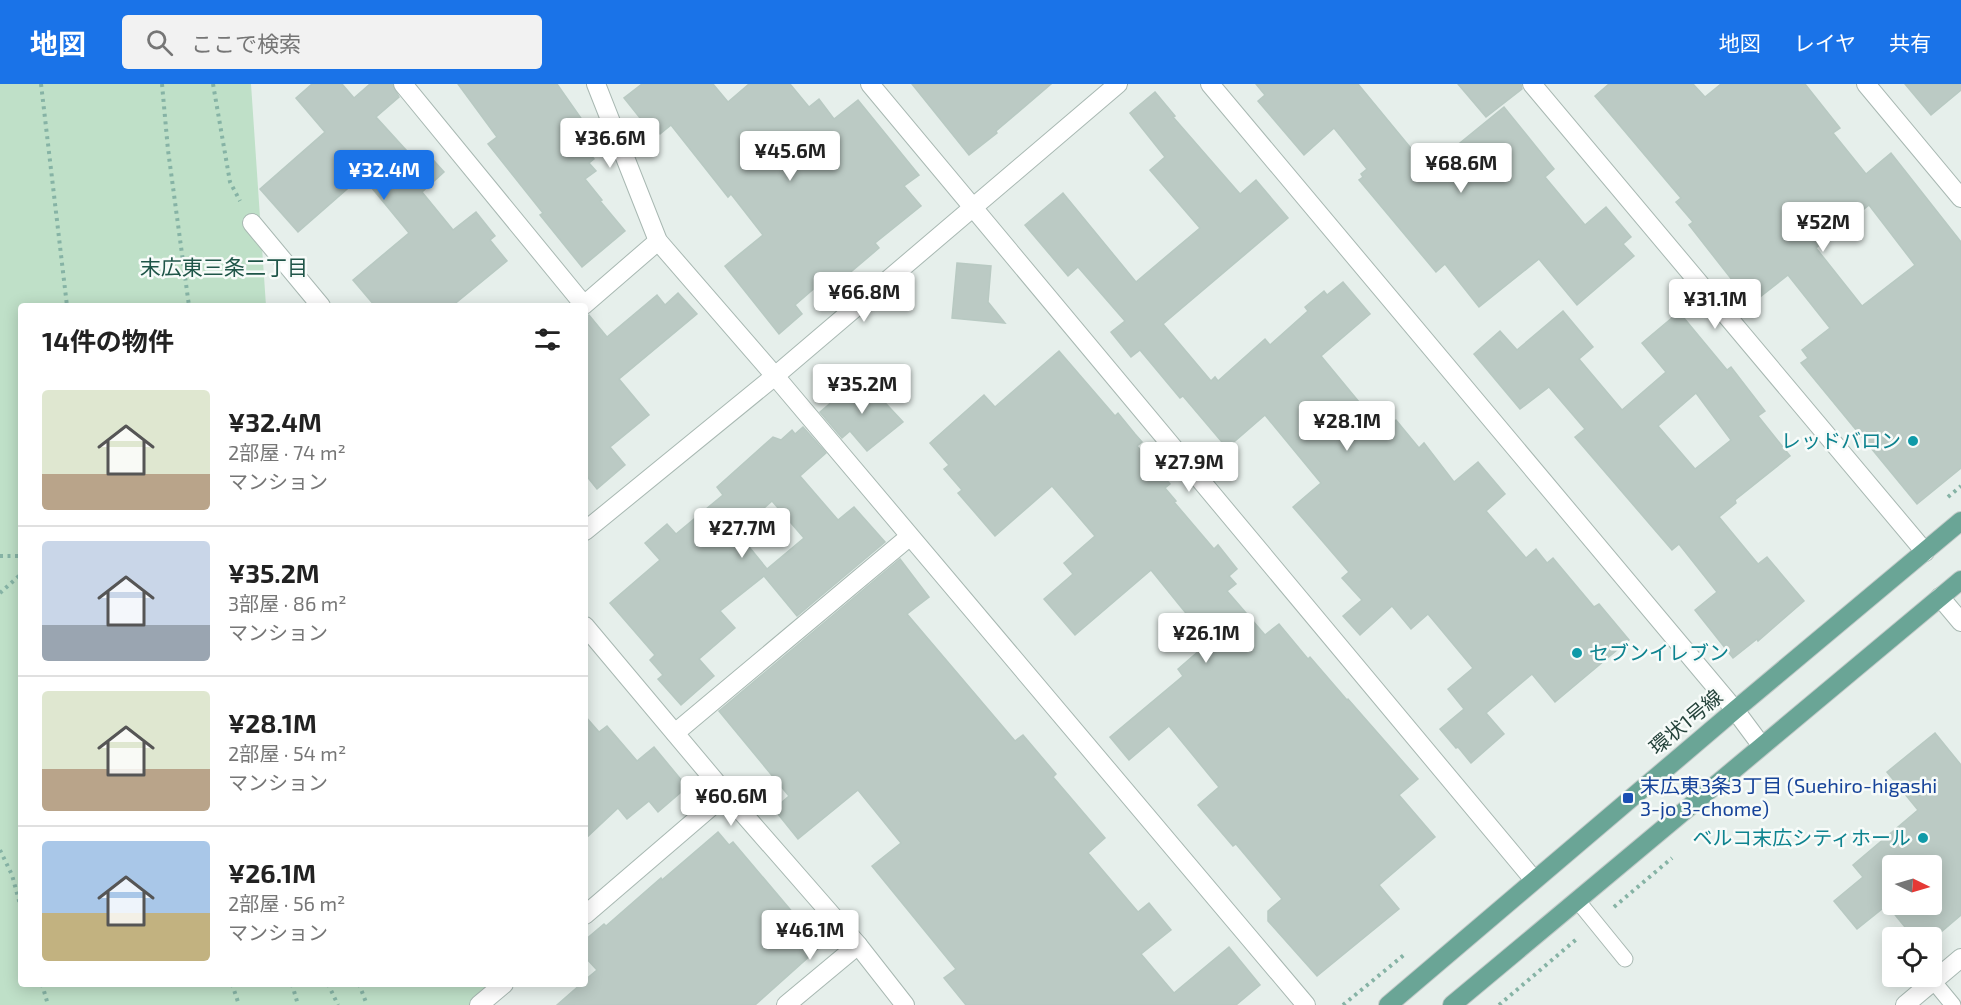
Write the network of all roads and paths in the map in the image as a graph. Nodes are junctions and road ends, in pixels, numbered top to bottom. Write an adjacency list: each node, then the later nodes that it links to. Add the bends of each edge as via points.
1 (41, 84): 15 (path)
2 (162, 84): 16 (path)
3 (213, 84): 13 (path, via 230,182)
4 (403, 84): 18 (street)
5 (596, 84): 14 (street)
6 (870, 84): 12 (street)
7 (1118, 84): 12 (street)
8 (1210, 84): 33 (street)
9 (1532, 84): 24 (street)
10 (1866, 84): 11 (street)
11 (1961, 198)
12 (973, 207): 20 (street); 38 (street)
13 (252, 223): 17 (street)
14 (658, 241): 19 (street); 20 (street)
15 (68, 303)
16 (189, 303)
17 (319, 303)
18 (582, 303)
19 (586, 303)
20 (775, 376): 22 (street); 23 (street)
21 (1961, 521): 24 (main road, 環状1号線)
22 (588, 529)
23 (909, 537): 34 (street); 62 (street)
24 (1925, 552): 33 (main road, 環状1号線)
25 (0, 556): 26 (path)
26 (18, 556)
27 (18, 577): 29 (path)
28 (1961, 580): 30 (main road)
29 (0, 593)
30 (1940, 597): 31 (street); 35 (main road)
31 (1961, 622)
32 (588, 630): 34 (street)
33 (1735, 710): 35 (street); 38 (main road, 環状1号線)
34 (675, 733): 36 (street)
35 (1761, 745): 40 (main road)
36 (726, 794): 41 (street); 42 (street)
37 (0, 850): 39 (path)
38 (1534, 880): 63 (main road, 環状1号線)
39 (18, 897)
40 (1577, 900): 44 (lane); 64 (main road)
41 (588, 912)
42 (858, 945): 60 (street); 61 (street)
43 (1961, 958): 45 (street)
44 (1625, 959)
45 (1942, 974)
46 (43, 987): 54 (path)
47 (233, 987): 55 (path)
48 (293, 987): 56 (path)
49 (329, 987): 57 (path)
50 (360, 987): 58 (path)
51 (500, 987): 59 (street)
52 (1927, 987): 65 (street)
53 (1939, 987): 66 (lane)
54 (48, 1005)
55 (239, 1005)
56 (298, 1005)
57 (338, 1005)
58 (367, 1005)
59 (479, 1005)
60 (786, 1005)
61 (905, 1005)
62 (1306, 1005)
63 (1388, 1005)
64 (1452, 1005)
65 (1905, 1005)
66 (1953, 1005)

